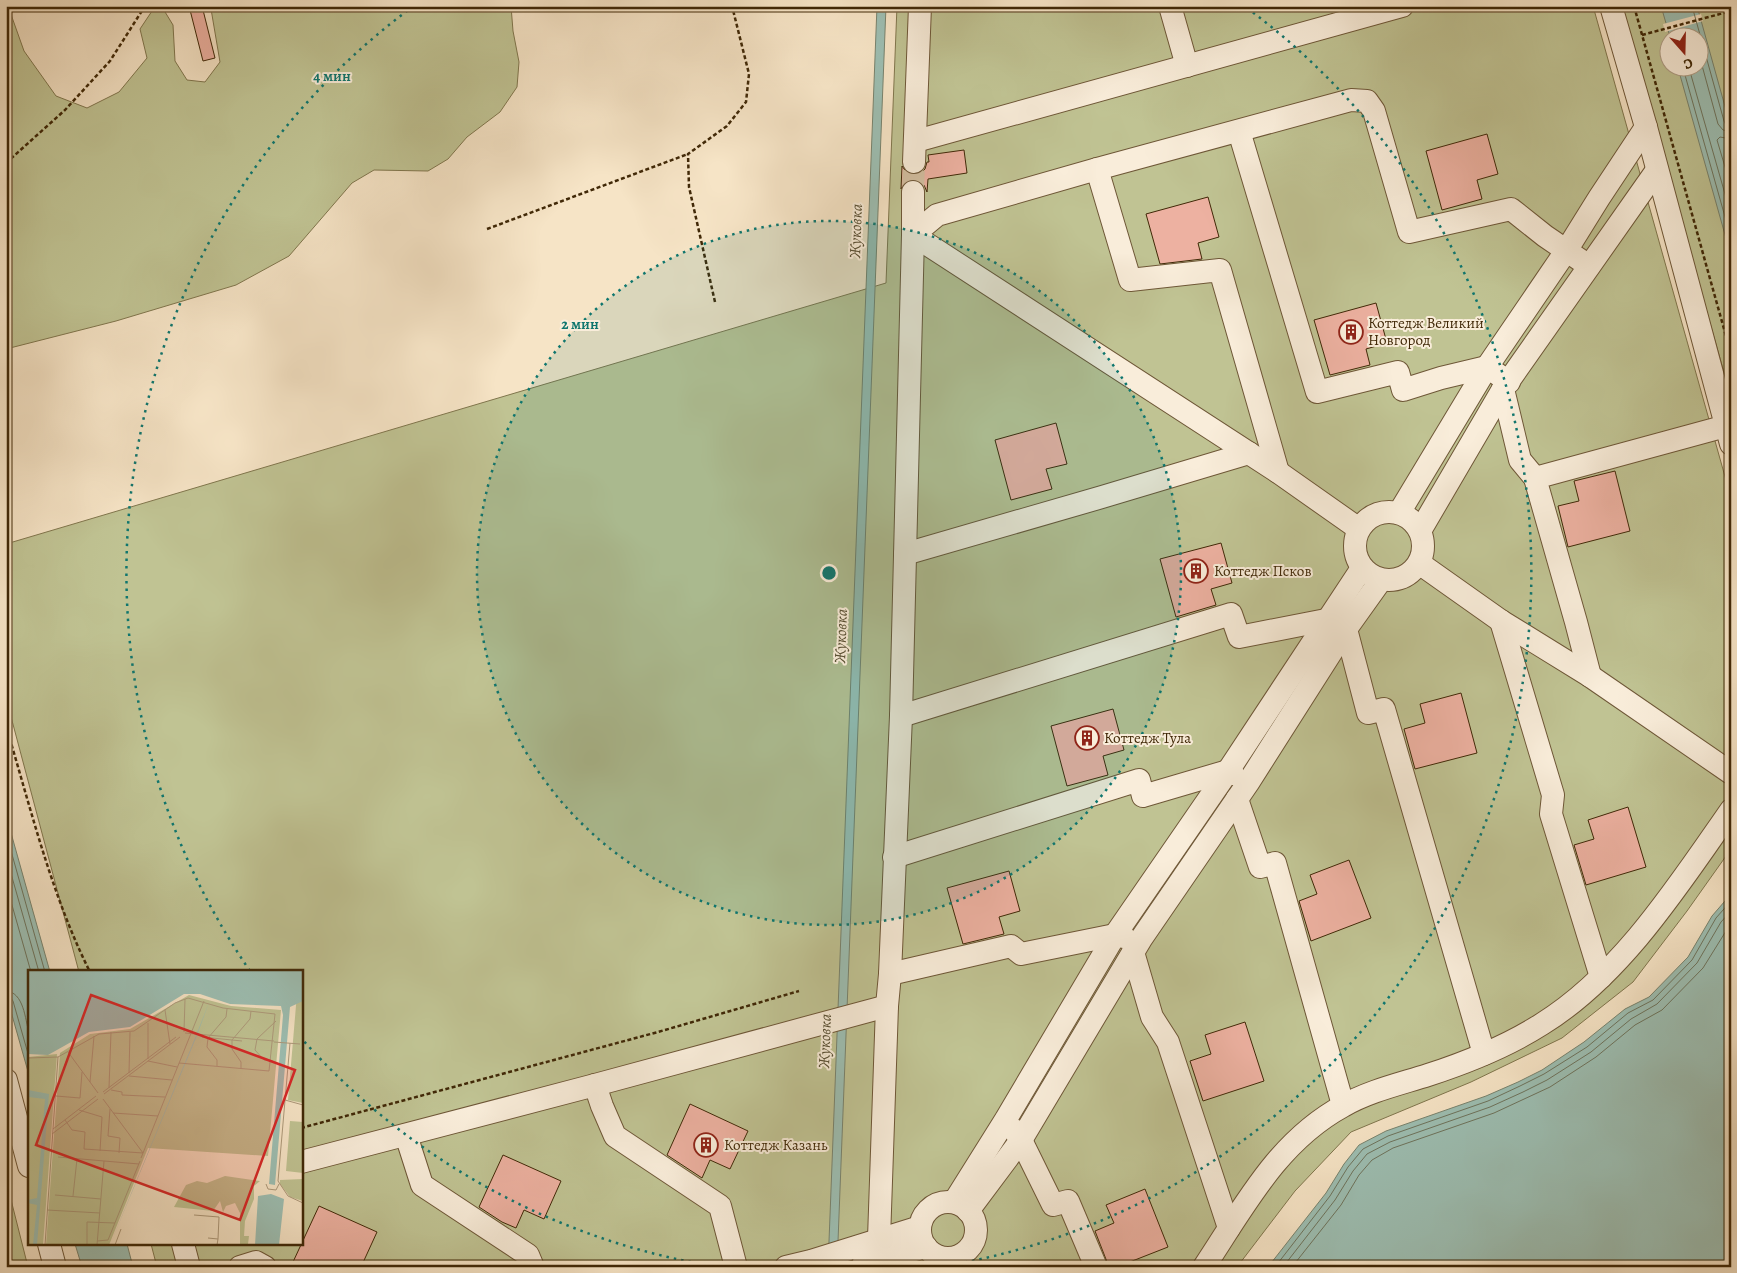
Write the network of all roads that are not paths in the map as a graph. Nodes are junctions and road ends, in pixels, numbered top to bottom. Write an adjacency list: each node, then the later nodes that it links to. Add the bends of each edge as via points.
1 (920, 6): 5 (street, via 915,152)
2 (1170, 6): 5 (street)
3 (1611, 6): 6 (street)
4 (1398, 7): 5 (street)
5 (1187, 66)
6 (1646, 127): 9 (street); 12 (street)
7 (1239, 131): 8 (street); 12 (street, via 1351,100 1367,101 1374,111 1409,232 1511,209); 14 (street, via 1317,392 1398,372 1403,390)
8 (1096, 169): 11 (street, via 936,216); 18 (street, via 1130,280 1220,270)
9 (1658, 170): 13 (street); 16 (street)
10 (913, 192): 11 (street)
11 (913, 235): 17 (street); 23 (street)
12 (1566, 251): 13 (street); 14 (street)
13 (1589, 266): 15 (street)
14 (1487, 367): 15 (street); 20 (street)
15 (1506, 386): 19 (street, via 1520,460); 22 (street)
16 (1728, 435): 19 (street)
17 (1249, 453): 18 (street); 23 (street)
18 (1278, 472): 21 (street)
19 (1535, 478): 29 (street)
20 (1399, 513): 21 (street, via 1377,514); 22 (street, via 1408,517)
21 (1359, 529): 25 (street, via 1355,549)
22 (1420, 531): 24 (street, via 1423,547)
23 (905, 554): 30 (street)
24 (1419, 563): 26 (street, via 1403,578); 27 (street)
25 (1362, 568): 26 (street); 28 (street)
26 (1381, 580): 28 (street, via 1366,603)
27 (1501, 621): 29 (street); 39 (street, via 1553,795 1551,814)
28 (1336, 624): 30 (street, via 1240,637 1231,614); 31 (street); 33 (street); 41 (street, via 1368,713 1384,709)
29 (1590, 676): 32 (street)
30 (901, 716): 35 (street)
31 (1228, 771): 33 (street); 35 (street, via 1143,796 1139,780); 36 (street)
32 (1731, 773)
33 (1242, 791): 37 (street); 44 (street, via 1260,868 1275,863)
34 (1731, 810): 39 (street, via 1633,944)
35 (894, 857): 38 (street)
36 (1115, 936): 37 (street); 38 (street, via 1021,954 1011,946); 45 (street)
37 (1137, 945): 47 (street); 51 (street, via 1152,1018 1168,1042)
38 (890, 974): 40 (street)
39 (1601, 977): 41 (street, via 1543,1024)
40 (887, 1006): 43 (street); 55 (street)
41 (1484, 1054): 44 (street)
42 (6, 1080): 48 (street)
43 (596, 1085): 46 (street); 62 (street, via 615,1136 720,1206)
44 (1344, 1105): 51 (street, via 1290,1146 1245,1201)
45 (1006, 1119): 47 (street); 50 (street)
46 (406, 1135): 49 (street); 61 (street, via 422,1185 528,1255)
47 (1021, 1140): 50 (street); 64 (street, via 1054,1205 1068,1201)
48 (28, 1162)
49 (302, 1162)
50 (961, 1207): 54 (street, via 944,1202 936,1204 922,1218); 54 (street, via 973,1218 976,1227 971,1245 965,1252 947,1258)
51 (1230, 1228): 65 (street)
52 (50, 1246): 57 (street)
53 (184, 1246): 58 (street)
54 (931, 1249): 55 (street)
55 (877, 1255): 56 (street)
56 (847, 1260): 63 (street)
57 (55, 1267)
58 (189, 1267)
59 (240, 1267): 60 (street, via 256,1262)
60 (265, 1267)
61 (533, 1267)
62 (736, 1267)
63 (786, 1267)
64 (1096, 1267)
65 (1204, 1267)

